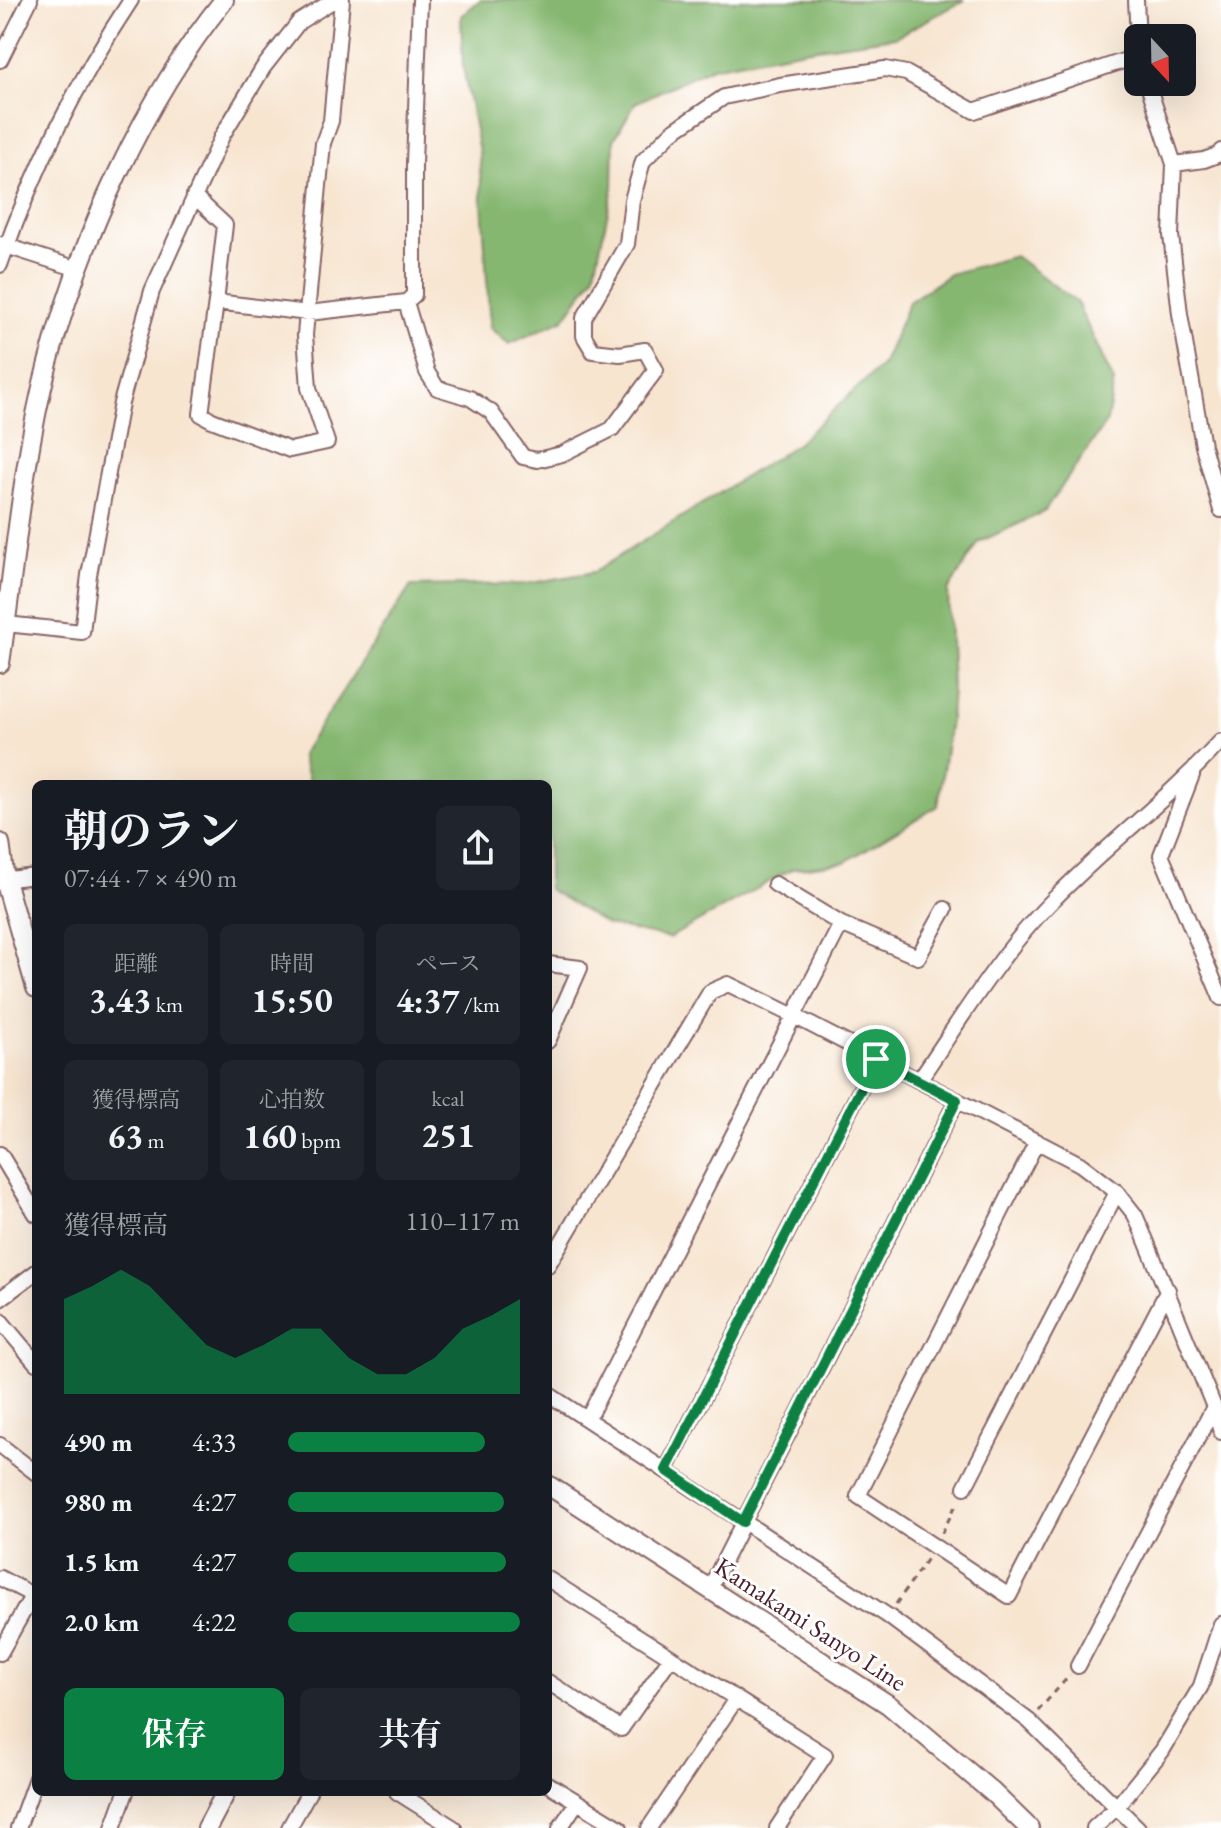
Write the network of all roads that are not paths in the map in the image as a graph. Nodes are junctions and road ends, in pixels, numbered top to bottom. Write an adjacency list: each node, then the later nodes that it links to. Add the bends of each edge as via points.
1 (30, 0): 9 (street)
2 (131, 0): 15 (street, via 65,110)
3 (224, 0): 17 (main road, via 168,81 132,146)
4 (334, 0): 14 (street, via 299,22 263,68)
5 (342, 0): 20 (street)
6 (420, 0): 19 (street, via 414,295)
7 (1136, 0): 8 (street)
8 (1137, 24)
9 (0, 60)
10 (1124, 61): 19 (street, via 974,111 906,73 885,69 780,85 724,97 672,132 643,161 627,244 584,318 584,336 593,351 645,350 656,370 612,429 562,454 537,460 523,457 491,412 470,398 437,388)
11 (1152, 96): 13 (street)
12 (1221, 151): 13 (street, via 1204,160)
13 (1174, 164): 21 (street, via 1171,235 1180,314 1203,446)
14 (194, 196): 18 (street, via 225,225); 22 (street, via 152,291 121,403 82,632)
15 (3, 245): 16 (street); 17 (street)
16 (0, 265)
17 (78, 269): 22 (main road, via 34,427)
18 (216, 302): 20 (street); 20 (street, via 201,414 290,450 327,442 309,388)
19 (406, 302): 20 (street)
20 (308, 313)
21 (1221, 510)
22 (6, 624): 23 (main road)
23 (0, 663)
24 (1221, 741): 25 (street)
25 (1194, 771): 34 (street, via 1161,855); 38 (street, via 1035,920)
26 (0, 843): 28 (main road)
27 (32, 876): 28 (street)
28 (3, 880): 33 (main road)
29 (775, 884): 31 (street)
30 (945, 909): 31 (street, via 918,957)
31 (841, 924): 35 (street)
32 (552, 964): 36 (street, via 580,968)
33 (32, 975)
34 (1221, 998)
35 (794, 1016): 37 (street); 44 (street, via 728,984 710,992); 52 (street)
36 (552, 1032)
37 (876, 1059): 38 (street); 56 (street)
38 (919, 1080): 39 (street)
39 (957, 1100): 40 (street); 59 (street)
40 (1037, 1141): 42 (street); 46 (street, via 858,1496 1009,1596)
41 (0, 1154): 43 (street)
42 (1117, 1192): 46 (street, via 1135,1215); 57 (street)
43 (32, 1207)
44 (552, 1258)
45 (32, 1275): 47 (street)
46 (1168, 1290): 51 (street)
47 (0, 1299)
48 (0, 1320): 49 (street)
49 (32, 1358)
50 (552, 1396): 52 (street)
51 (1214, 1407): 53 (street); 68 (street)
52 (588, 1418): 56 (street)
53 (1221, 1432)
54 (0, 1445): 55 (street)
55 (32, 1470)
56 (666, 1470): 59 (street)
57 (965, 1487)
58 (552, 1488): 62 (main road, Kamakami Sanyo Line)
59 (743, 1522): 62 (street); 78 (street, via 888,1616 1029,1721)
60 (0, 1578): 63 (street)
61 (552, 1582): 67 (street)
62 (710, 1588): 88 (main road, Kamakami Sanyo Line, via 889,1705)
63 (32, 1593)
64 (32, 1599): 66 (street)
65 (1221, 1624): 78 (street, via 1201,1686 1162,1751)
66 (0, 1653)
67 (671, 1657): 69 (street, via 621,1729); 70 (street)
68 (1078, 1666)
69 (552, 1685)
70 (736, 1699): 86 (street); 87 (street, via 825,1755)
71 (552, 1786): 77 (street)
72 (32, 1789): 80 (street)
73 (125, 1796): 81 (street)
74 (224, 1796): 82 (main road)
75 (307, 1796): 79 (street)
76 (403, 1796): 83 (street)
77 (577, 1802): 84 (street); 85 (street)
78 (1116, 1808): 89 (street); 90 (street)
79 (292, 1827)
80 (18, 1828)
81 (113, 1828)
82 (207, 1828)
83 (454, 1828)
84 (560, 1828)
85 (620, 1828)
86 (649, 1828)
87 (777, 1828)
88 (1029, 1828)
89 (1094, 1828)
90 (1138, 1828)

